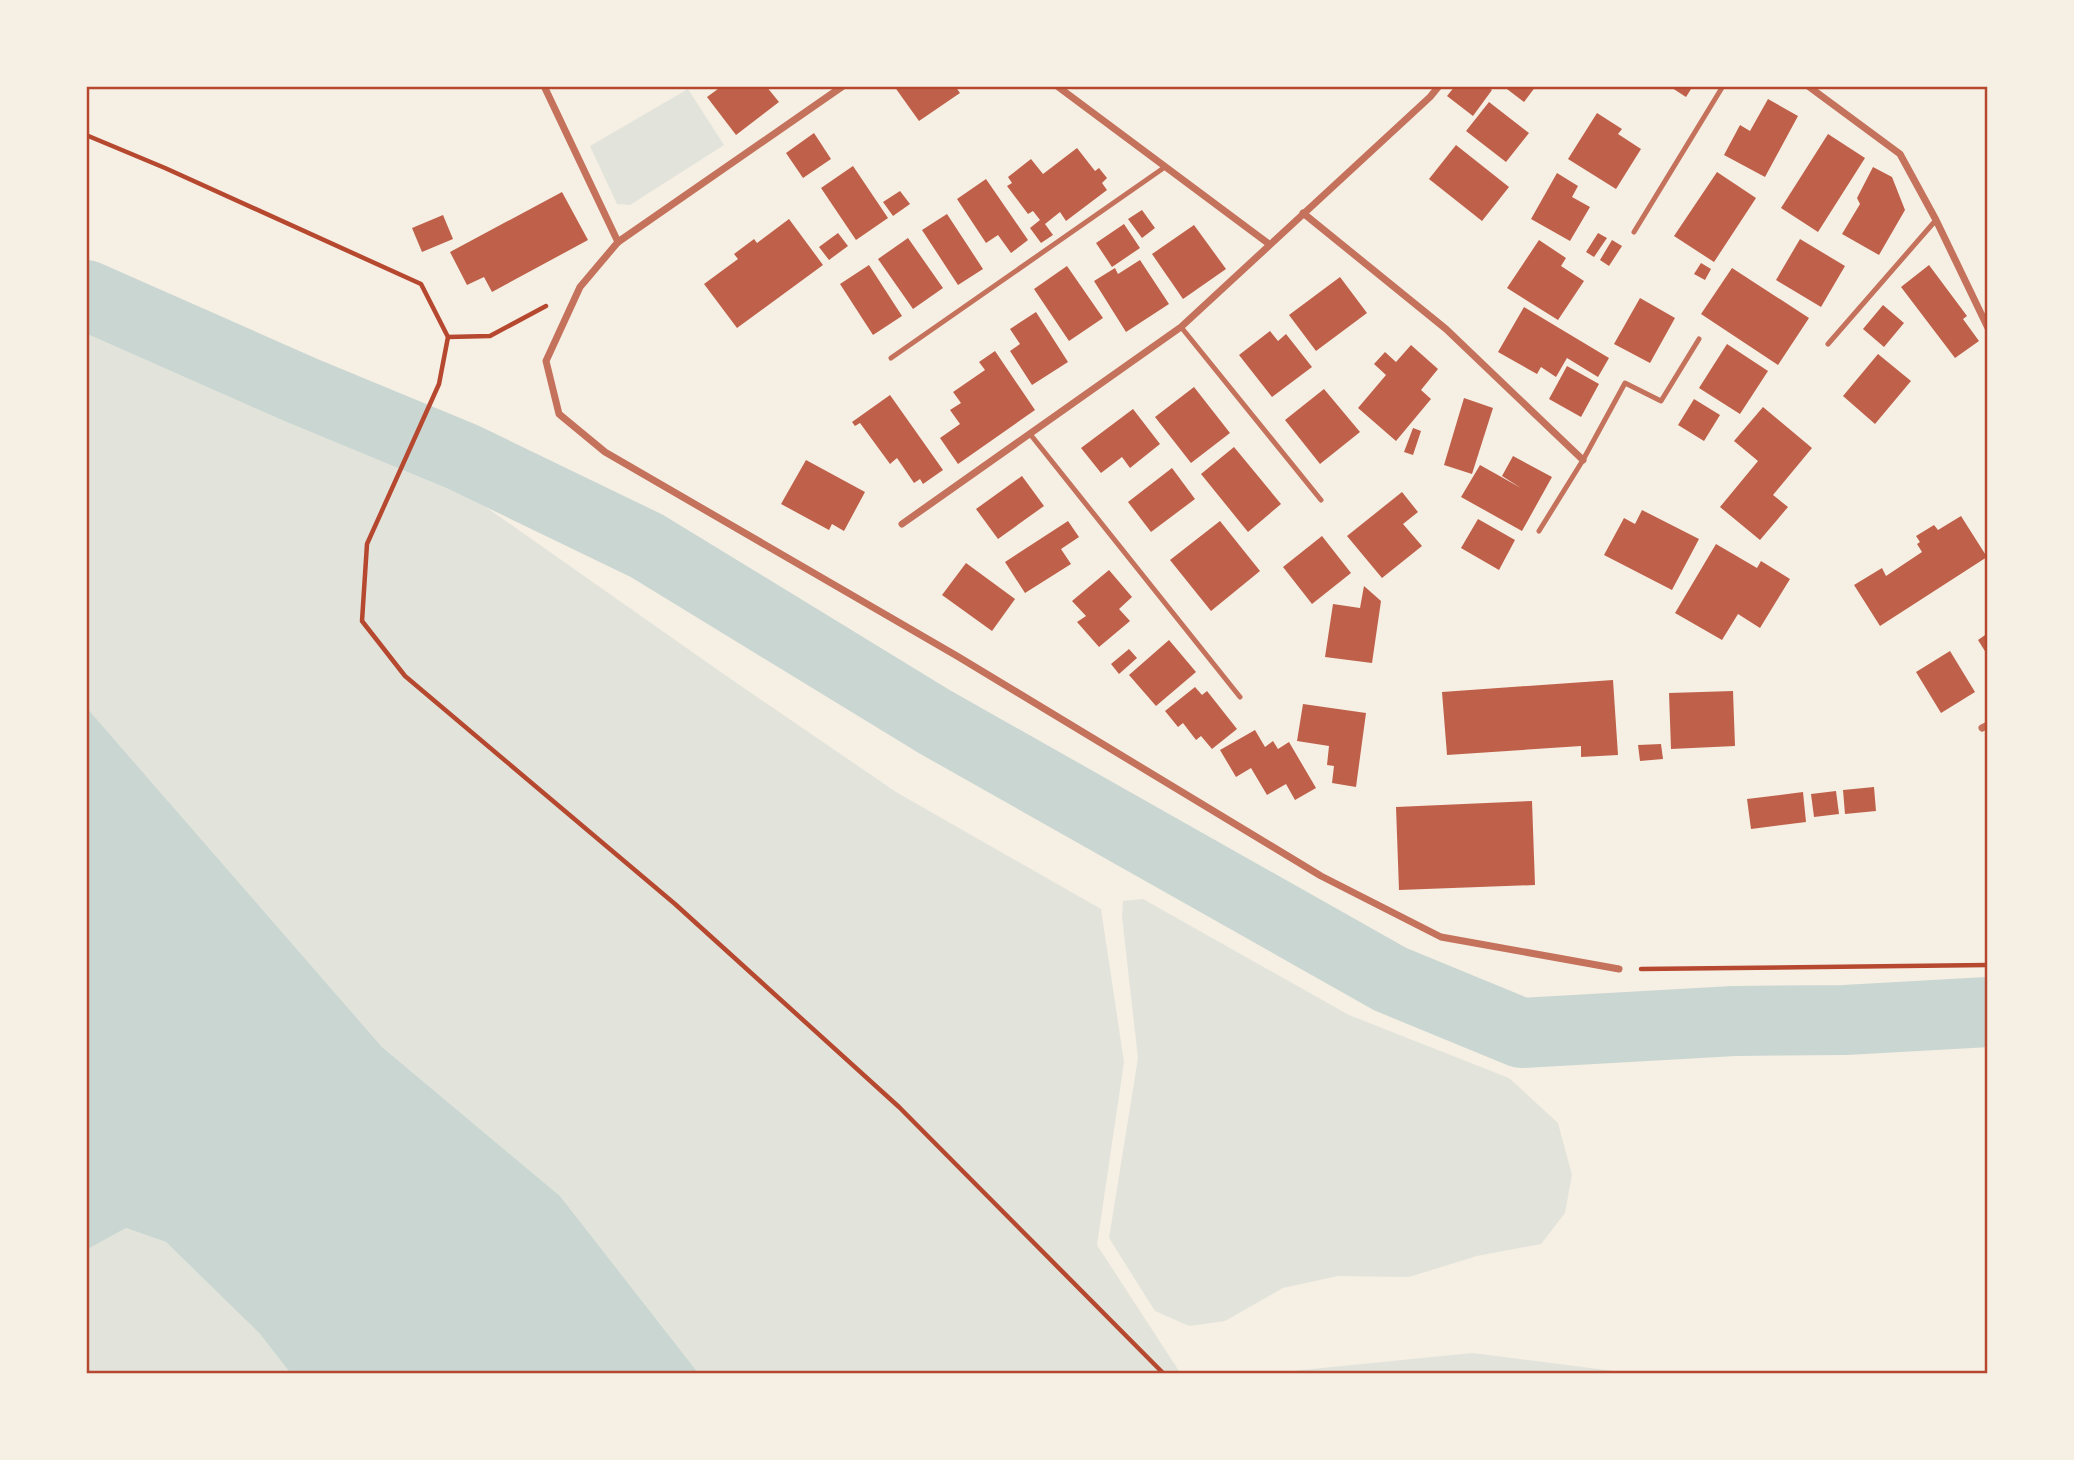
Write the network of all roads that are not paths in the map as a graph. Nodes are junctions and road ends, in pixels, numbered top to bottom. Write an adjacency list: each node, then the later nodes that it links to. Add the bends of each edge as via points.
1 (544, 86): 11 (street)
2 (843, 86): 11 (street)
3 (1057, 86): 7 (street)
4 (1439, 86): 8 (street)
5 (1723, 86): 10 (lane)
6 (1808, 86): 9 (street, via 1900,154)
7 (1165, 167): 12 (street); 17 (lane)
8 (1303, 213): 12 (street); 19 (street, via 1446,329)
9 (1936, 220): 14 (street); 16 (lane)
10 (1634, 232)
11 (618, 242): 24 (street, via 580,288 546,361 559,414 605,452 957,656 1321,876 1441,937)
12 (1269, 244): 13 (street)
13 (1181, 327): 18 (street); 20 (lane)
14 (1988, 328)
15 (1699, 339): 19 (lane, via 1661,401 1625,383)
16 (1828, 344)
17 (891, 358)
18 (1030, 434): 21 (street); 23 (lane)
19 (1583, 460): 22 (lane)
20 (1321, 500)
21 (902, 524)
22 (1539, 531)
23 (1240, 697)
24 (1619, 969)

